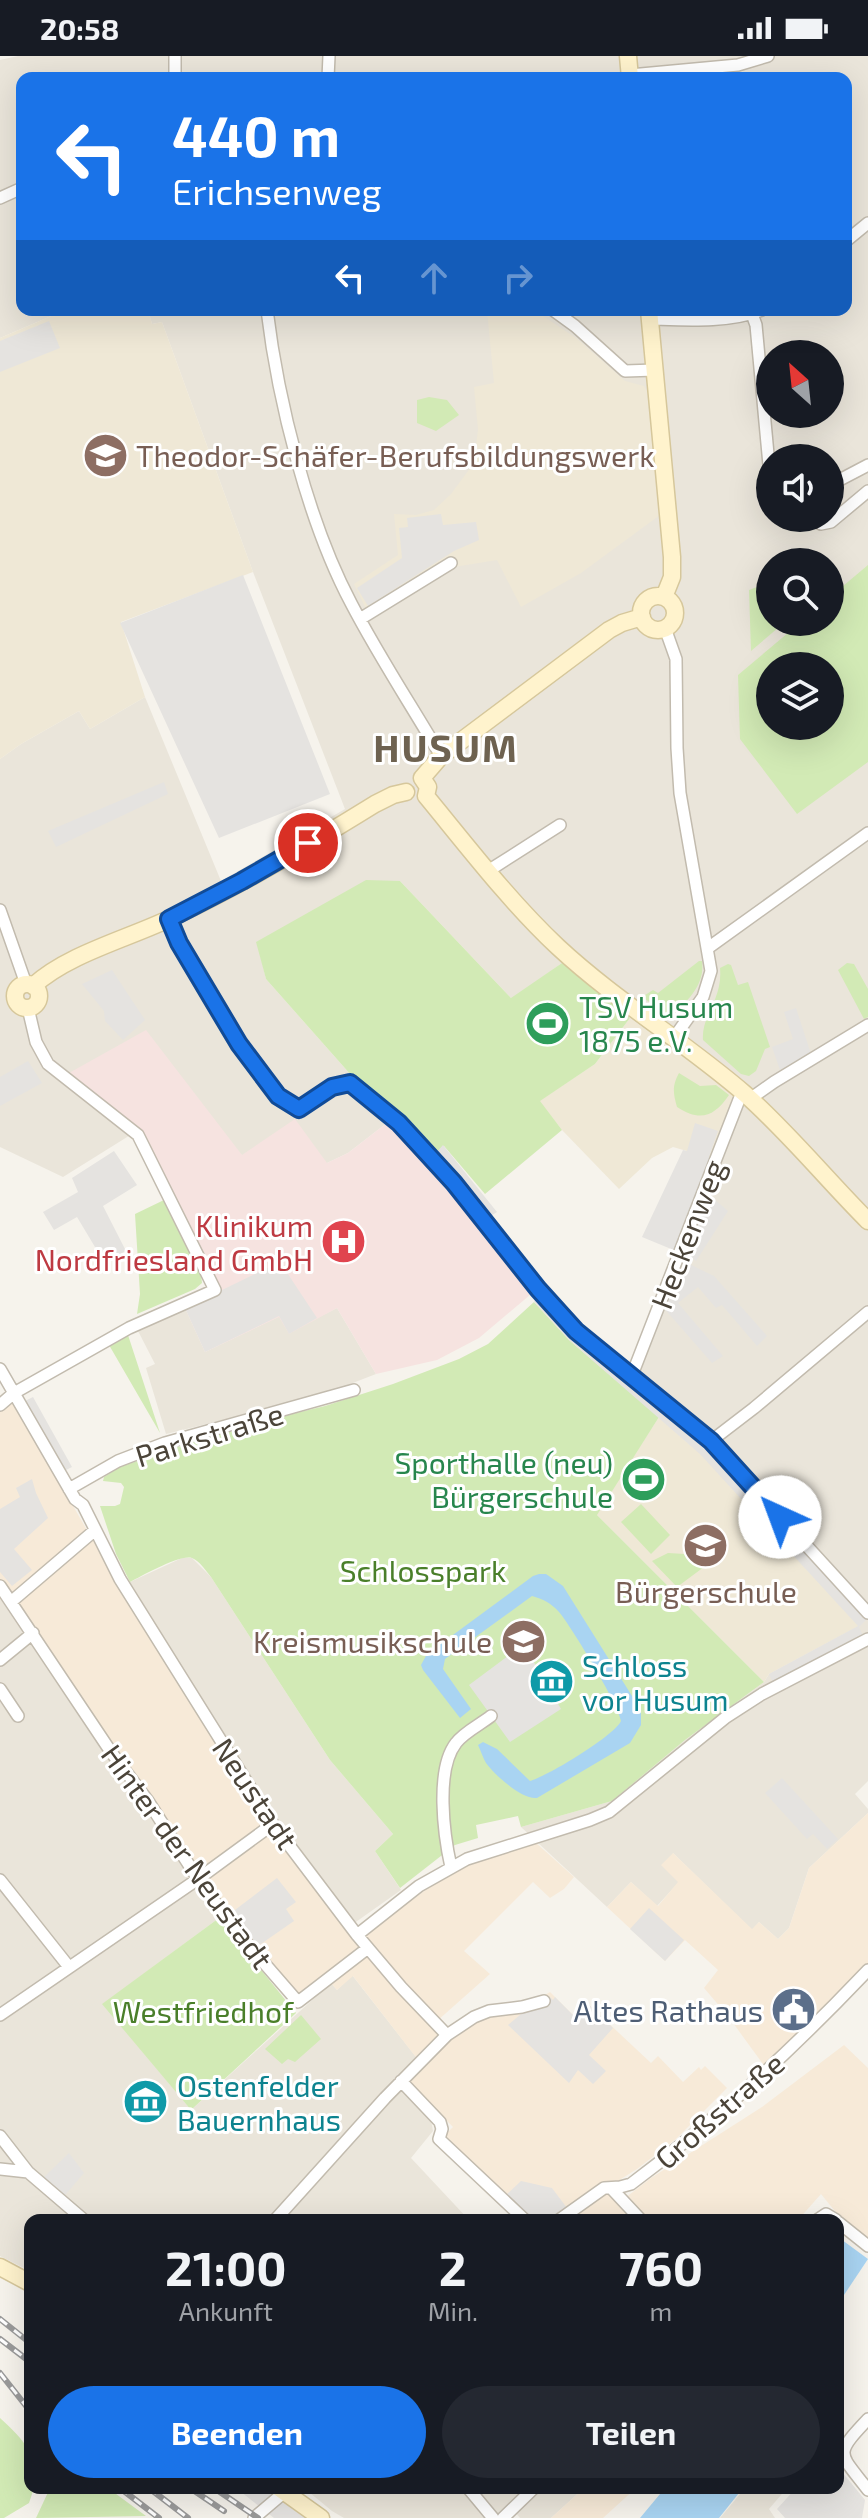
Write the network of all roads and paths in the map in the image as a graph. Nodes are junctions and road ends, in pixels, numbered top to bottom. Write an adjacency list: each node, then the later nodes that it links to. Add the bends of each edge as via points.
1 (768, 56): 2 (street, via 752,62)
2 (722, 61): 3 (street)
3 (655, 72)
4 (868, 223): 5 (street)
5 (852, 236)
6 (268, 316): 21 (street, via 287,418 320,533)
7 (560, 316): 12 (street, via 625,371)
8 (650, 316): 12 (main road)
9 (659, 316): 10 (street)
10 (726, 316)
11 (757, 316): 13 (street)
12 (655, 370): 19 (main road, via 672,557)
13 (767, 444)
14 (868, 465): 15 (street)
15 (844, 478)
16 (868, 491): 17 (street)
17 (844, 511)
18 (451, 563): 21 (street)
19 (664, 597): 20 (main road, via 647,600); 22 (main road, via 674,609)
20 (642, 617): 22 (main road, via 653,629); 23 (main road, via 609,630)
21 (360, 619): 23 (street)
22 (665, 628): 32 (street, via 676,659 680,793)
23 (441, 756): 24 (main road)
24 (422, 778): 25 (main road, via 408,781); 26 (main road)
25 (406, 792): 26 (main road, via 418,800); 31 (main road, via 375,804)
26 (426, 796): 29 (main road)
27 (560, 825): 29 (street)
28 (868, 833): 32 (street)
29 (488, 871): 36 (main road, via 558,947)
30 (0, 910): 33 (street)
31 (169, 919): 33 (main road); 41 (street, via 215,1007 278,1096 299,1109 332,1087 350,1083 399,1123 454,1183 576,1331)
32 (708, 948): 36 (street, via 707,988)
33 (19, 989): 34 (main road, via 39,996)
34 (28, 1008): 43 (street, via 48,1064 138,1135 215,1290 129,1328)
35 (868, 1025): 37 (street)
36 (673, 1039): 37 (main road)
37 (746, 1095): 38 (main road); 41 (street, Heckenweg)
38 (868, 1221)
39 (868, 1312): 45 (street)
40 (0, 1369): 43 (street, Neustadt)
41 (632, 1375): 45 (street)
42 (354, 1390): 46 (street, Parkstraße, via 165,1443 118,1461)
43 (14, 1393): 44 (street); 46 (street, Neustadt)
44 (0, 1405)
45 (711, 1441): 50 (street)
46 (69, 1489): 47 (street, Neustadt)
47 (94, 1531): 49 (street); 57 (street, Neustadt)
48 (0, 1586): 49 (street, Hinter der Neustadt)
49 (12, 1601): 51 (street, Hinter der Neustadt)
50 (868, 1613)
51 (33, 1633): 53 (street); 59 (street, Hinter der Neustadt)
52 (868, 1639): 58 (street, via 725,1718 601,1815)
53 (0, 1660)
54 (0, 1689): 55 (street)
55 (18, 1716)
56 (491, 1716): 58 (street, via 457,1741 447,1763 443,1832)
57 (273, 1824): 59 (street); 61 (street, Neustadt)
58 (451, 1867): 61 (street)
59 (198, 1879): 62 (street, Hinter der Neustadt, via 298,2002); 63 (street)
60 (0, 1880): 63 (street)
61 (357, 1935): 62 (street, Neustadt)
62 (368, 1948): 67 (street, Neustadt)
63 (69, 1967): 66 (street)
64 (868, 1970): 72 (street, Großstraße, via 693,2136 631,2184)
65 (544, 2001): 67 (street, via 489,2011)
66 (0, 2015)
67 (447, 2035): 68 (street)
68 (401, 2081): 74 (street); 75 (street, via 440,2122 439,2139)
69 (0, 2136): 71 (street)
70 (0, 2169): 71 (street)
71 (28, 2172): 73 (street)
72 (611, 2188): 76 (street, Großstraße); 77 (street)
73 (77, 2214)
74 (280, 2214)
75 (519, 2214)
76 (567, 2214)
77 (635, 2214)
78 (844, 2227): 79 (street)
79 (868, 2246)
80 (0, 2267): 81 (main road)
81 (24, 2280)
82 (868, 2419): 83 (street)
83 (844, 2447)
84 (844, 2458): 85 (street)
85 (868, 2490)
86 (280, 2494): 90 (street)
87 (289, 2494): 91 (main road)
88 (473, 2494): 92 (street)
89 (528, 2494): 93 (street)
90 (254, 2518)
91 (321, 2518)
92 (493, 2518)
93 (503, 2518)

